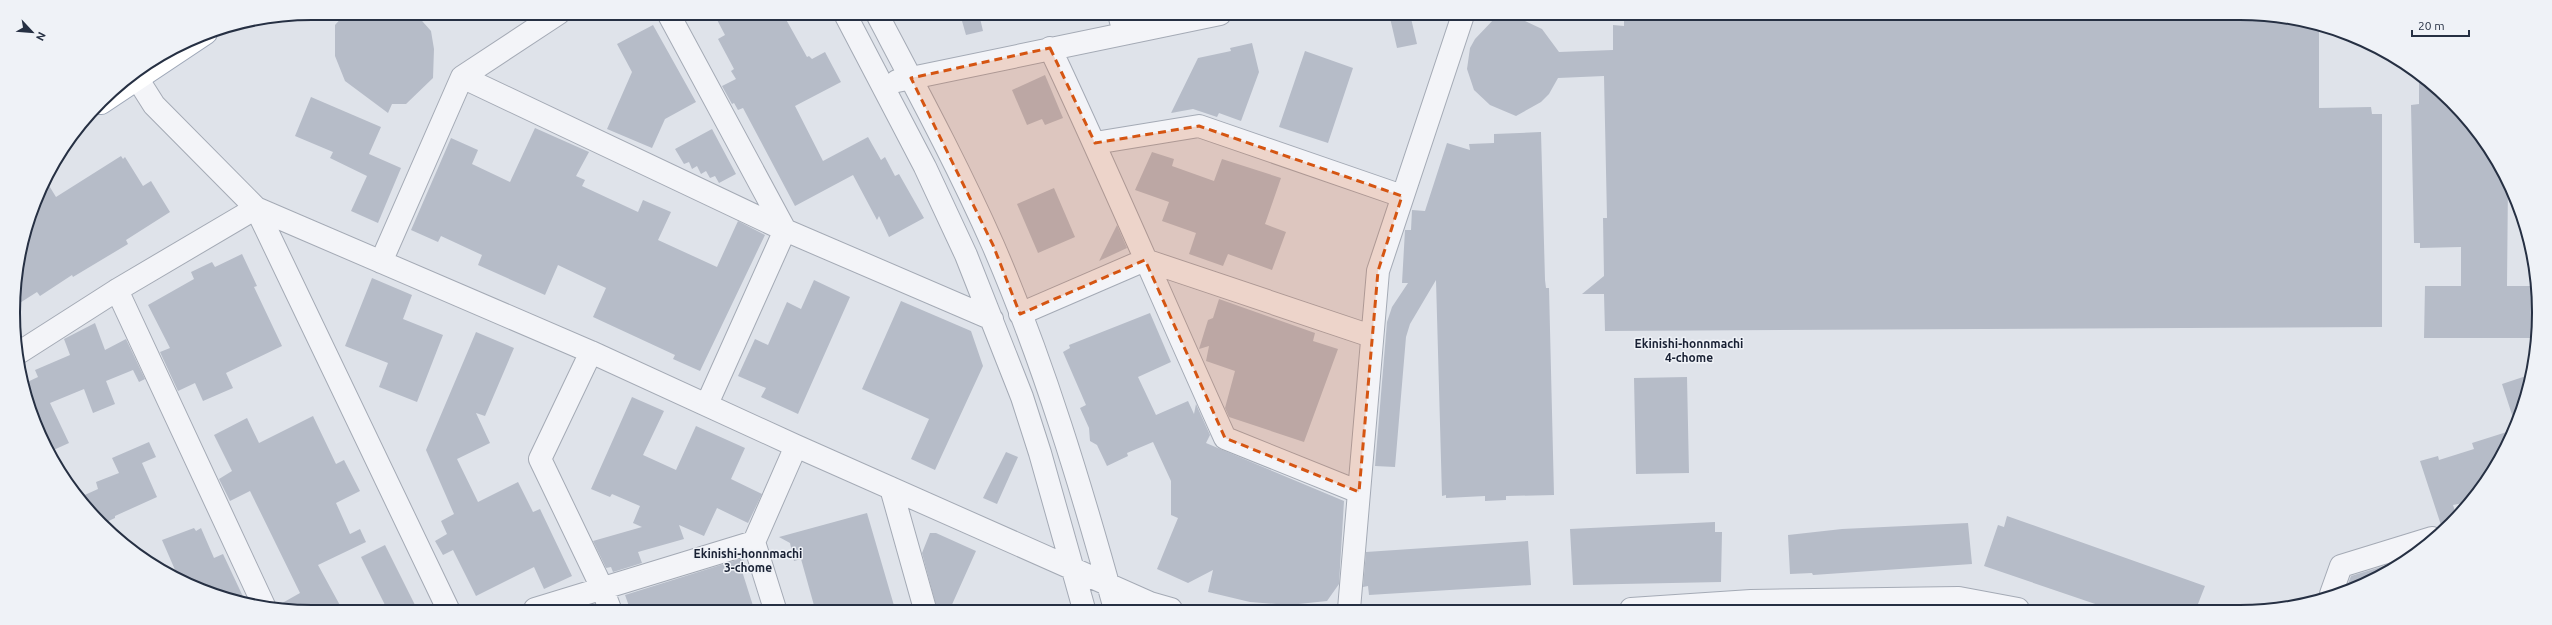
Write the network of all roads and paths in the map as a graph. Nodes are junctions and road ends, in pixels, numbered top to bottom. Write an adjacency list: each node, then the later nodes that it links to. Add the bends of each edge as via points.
1 (548, 20): 9 (street)
2 (671, 20): 16 (street)
3 (848, 20): 12 (street)
4 (880, 20): 11 (street)
5 (1161, 20): 7 (street)
6 (1462, 20): 14 (street)
7 (1121, 24): 8 (street)
8 (1050, 48): 11 (street); 13 (street)
9 (462, 77): 16 (street); 18 (street)
10 (137, 78): 15 (street, via 154,105)
11 (911, 78): 12 (street); 20 (street, via 993,245)
12 (882, 84): 21 (street, via 954,228)
13 (1095, 143): 14 (street, via 1199,126); 17 (street)
14 (1402, 196): 22 (street, via 1378,270)
15 (256, 208): 18 (street); 19 (street); 36 (street)
16 (786, 230): 21 (street); 25 (street)
17 (1145, 260): 20 (street); 22 (street); 28 (street, via 1225,438)
18 (380, 262): 24 (street)
19 (117, 290): 23 (street); 35 (street)
20 (1020, 314): 32 (street, via 1057,412)
21 (992, 319): 31 (street, via 1040,453)
22 (1371, 336): 28 (street)
23 (23, 350)
24 (592, 352): 25 (street); 33 (street, via 540,459)
25 (707, 404): 26 (street)
26 (796, 446): 27 (street); 30 (street)
27 (891, 488): 31 (street); 40 (street)
28 (1359, 492): 44 (street)
29 (2422, 541): 34 (street, via 2341,566)
30 (754, 542): 33 (street); 39 (street)
31 (1073, 569): 32 (street); 41 (street)
32 (1108, 585): 42 (street); 43 (street)
33 (602, 588): 37 (street); 38 (street)
34 (2333, 589)
35 (261, 600)
36 (446, 605)
37 (548, 605)
38 (608, 605)
39 (774, 605)
40 (924, 605)
41 (1083, 605)
42 (1114, 605)
43 (1157, 605)
44 (1349, 605)
45 (1749, 605): 46 (street, via 1959,598)
46 (1993, 605)

